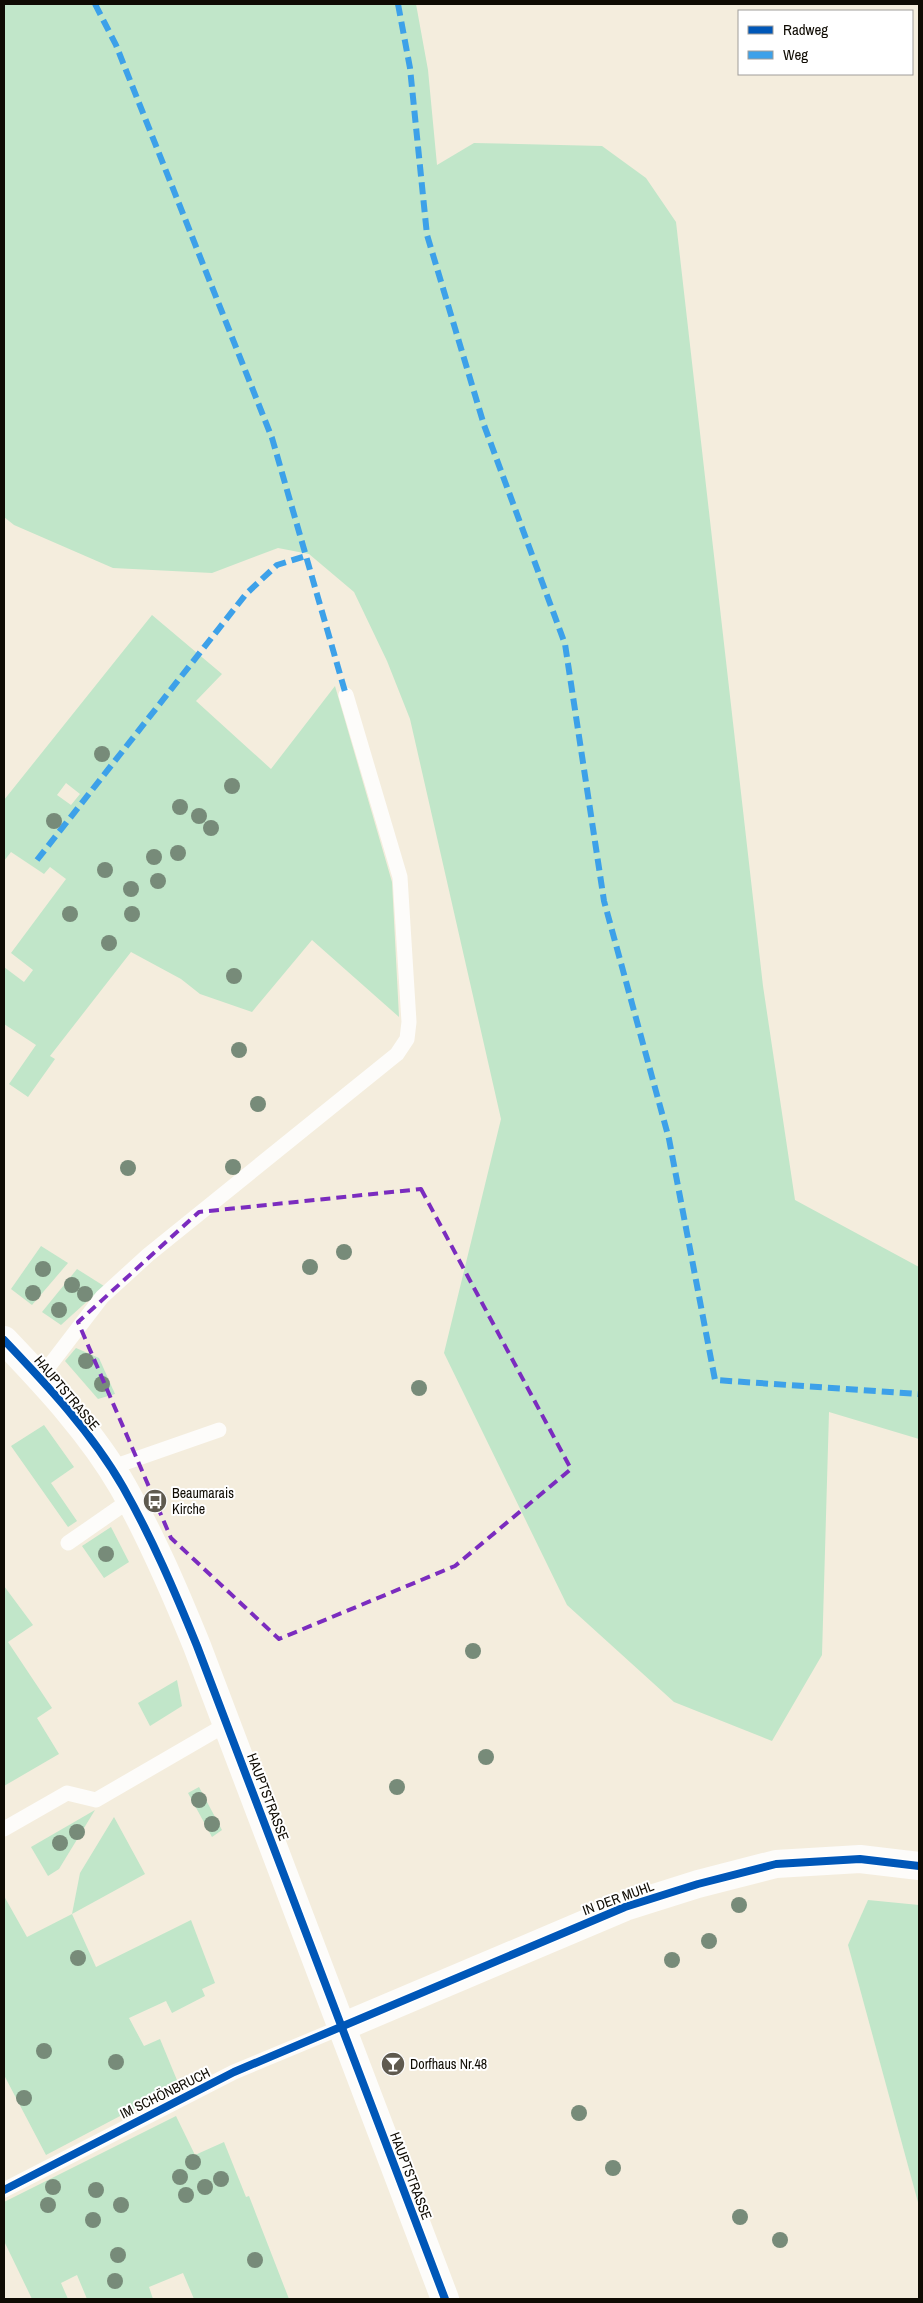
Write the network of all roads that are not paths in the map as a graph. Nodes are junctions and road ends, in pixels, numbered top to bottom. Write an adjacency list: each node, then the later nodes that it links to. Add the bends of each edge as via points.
1 (346, 695): 3 (lane, via 400,877 409,1022 407,1039 397,1054 102,1297)
2 (4, 1340): 3 (street, HAUPTSTRASSE)
3 (40, 1378): 5 (street, HAUPTSTRASSE, via 80,1425)
4 (219, 1430): 5 (lane)
5 (110, 1468): 6 (street, HAUPTSTRASSE)
6 (130, 1500): 7 (lane); 8 (street, HAUPTSTRASSE, via 160,1557)
7 (68, 1543)
8 (227, 1724): 9 (lane, via 96,1800 67,1793); 11 (street, HAUPTSTRASSE)
9 (4, 1829)
10 (919, 1866): 11 (street, IN DER MUHL, via 860,1859 776,1864 698,1884 625,1907)
11 (342, 2027): 12 (lane, IM SCHÖNBRUCH, via 234,2072); 13 (street, HAUPTSTRASSE)
12 (4, 2190)
13 (445, 2299)

